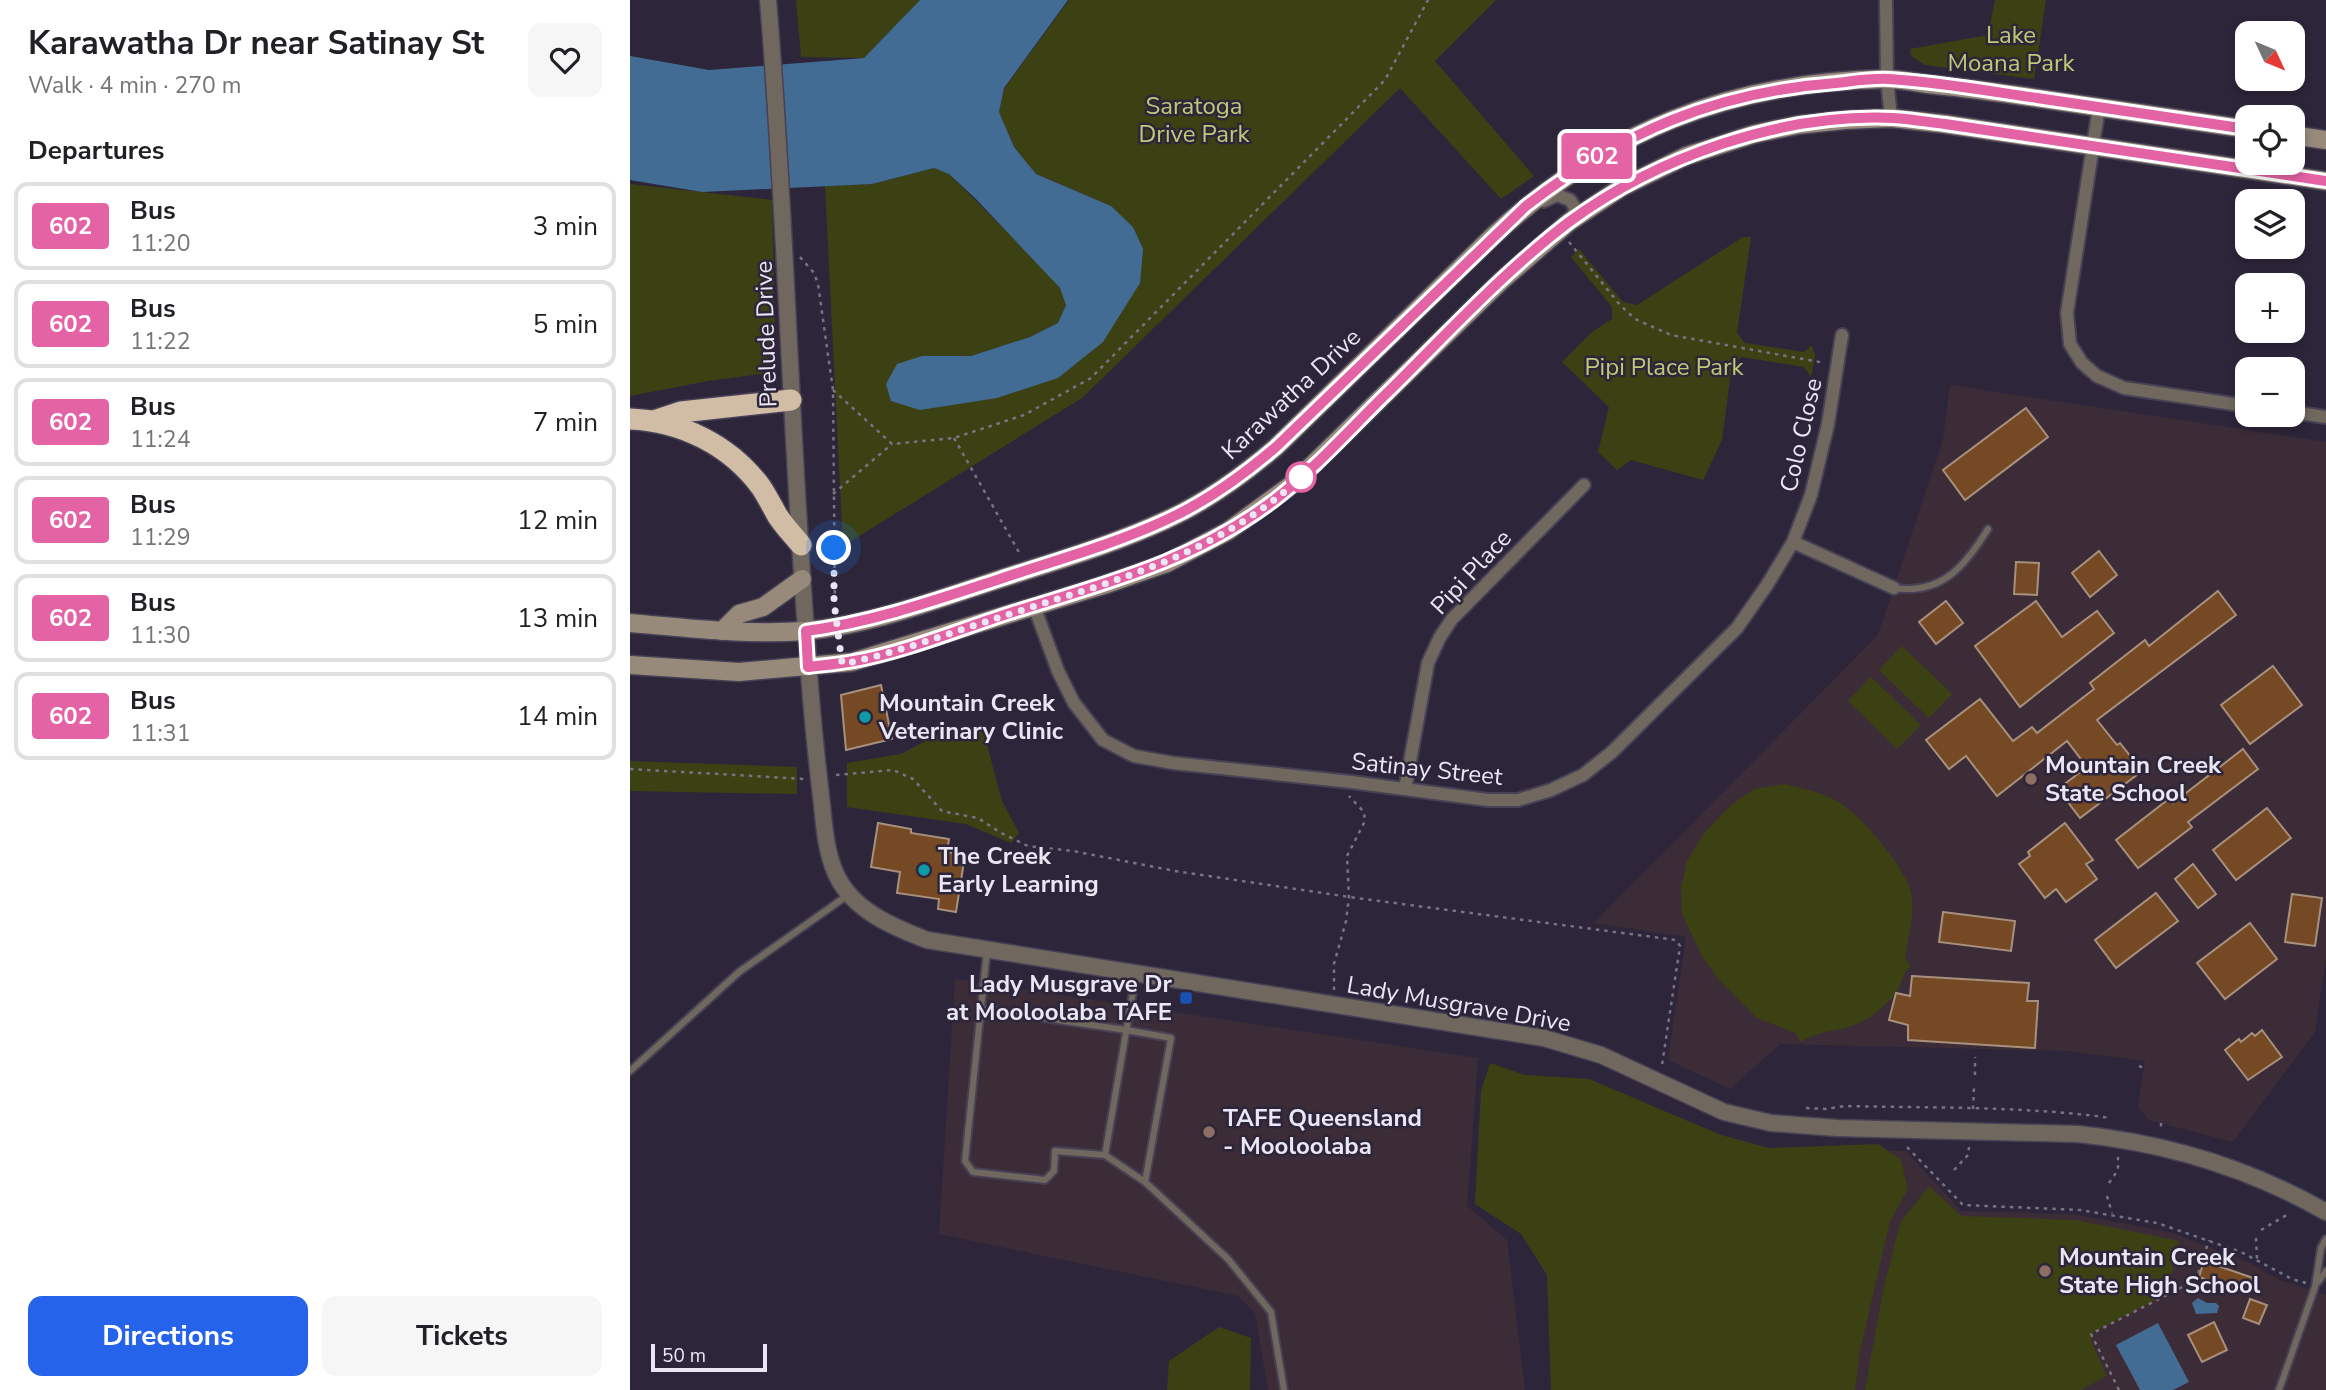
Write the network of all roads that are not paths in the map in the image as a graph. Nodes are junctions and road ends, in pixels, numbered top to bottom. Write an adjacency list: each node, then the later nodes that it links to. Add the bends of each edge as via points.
1 (768, 0): 14 (street, Prelude Drive, via 783,207)
2 (1886, 0): 3 (street)
3 (1887, 79): 4 (main road, Karawatha Drive); 5 (street); 12 (main road, Karawatha Drive, via 1754,93 1677,117 1602,152 1562,178)
4 (2099, 107): 6 (main road, Karawatha Drive); 9 (street)
5 (1891, 118): 9 (main road); 11 (main road, via 1809,124 1754,134 1686,156 1622,187)
6 (2235, 127)
7 (2305, 137): 8 (main road)
8 (2326, 140)
9 (2094, 147): 10 (main road); 15 (street, via 2067,313 2070,344 2097,376 2124,388)
10 (2326, 181)
11 (1568, 231): 12 (street, via 1574,204 1566,196 1552,195 1515,226); 26 (main road, via 1501,281 1273,500 1228,531 1167,563)
12 (1492, 237): 29 (main road, Karawatha Drive, via 1285,439 1244,474 1167,520 909,609)
13 (1842, 335): 22 (street, Colo Close, via 1828,424)
14 (790, 400): 19 (highway, via 681,412); 23 (street, Prelude Drive)
15 (2235, 404)
16 (2305, 414): 17 (street)
17 (2326, 417)
18 (630, 419): 19 (highway)
19 (654, 421): 23 (highway, via 696,435 733,457 760,485)
20 (1584, 485): 32 (street, Pipi Place, via 1452,619 1440,637 1428,663)
21 (1988, 529): 25 (lane, via 1954,573 1924,588)
22 (1793, 542): 25 (street); 32 (street, Satinay Street, via 1737,628 1583,775 1518,800)
23 (801, 545): 24 (street, Prelude Drive)
24 (802, 579): 28 (main road, via 763,607 739,614); 29 (street, Prelude Drive)
25 (1894, 588)
26 (1034, 606): 31 (main road, via 872,657); 32 (street, Satinay Street, via 1074,703 1103,740 1134,756)
27 (630, 623): 28 (main road, Karawatha Drive)
28 (722, 631): 29 (main road, Karawatha Drive)
29 (806, 631): 31 (street, Prelude Drive)
30 (630, 665): 31 (main road, via 739,672)
31 (808, 667): 33 (street, Lady Musgrave Drive, via 829,850)
32 (1405, 789)
33 (849, 894): 34 (street, Lady Musgrave Drive, via 893,927 928,940); 38 (lane, via 739,972)
34 (987, 951): 35 (street, Lady Musgrave Drive); 36 (lane)
35 (1136, 972): 37 (lane); 41 (street, Lady Musgrave Drive, via 1544,1038 1601,1055 1724,1112 1771,1123 2078,1133 2171,1149 2249,1174)
36 (981, 1009): 37 (lane); 39 (lane, via 965,1161 973,1172 1045,1180 1054,1171 1055,1150)
37 (1126, 1030): 39 (lane); 40 (lane, via 1171,1038)
38 (630, 1071)
39 (1105, 1155): 40 (lane)
40 (1145, 1182): 45 (lane, via 1228,1259 1271,1312)
41 (2326, 1212)
42 (2326, 1239): 44 (lane)
43 (2326, 1271): 44 (lane)
44 (2315, 1287): 46 (lane)
45 (1284, 1390)
46 (2278, 1390)

